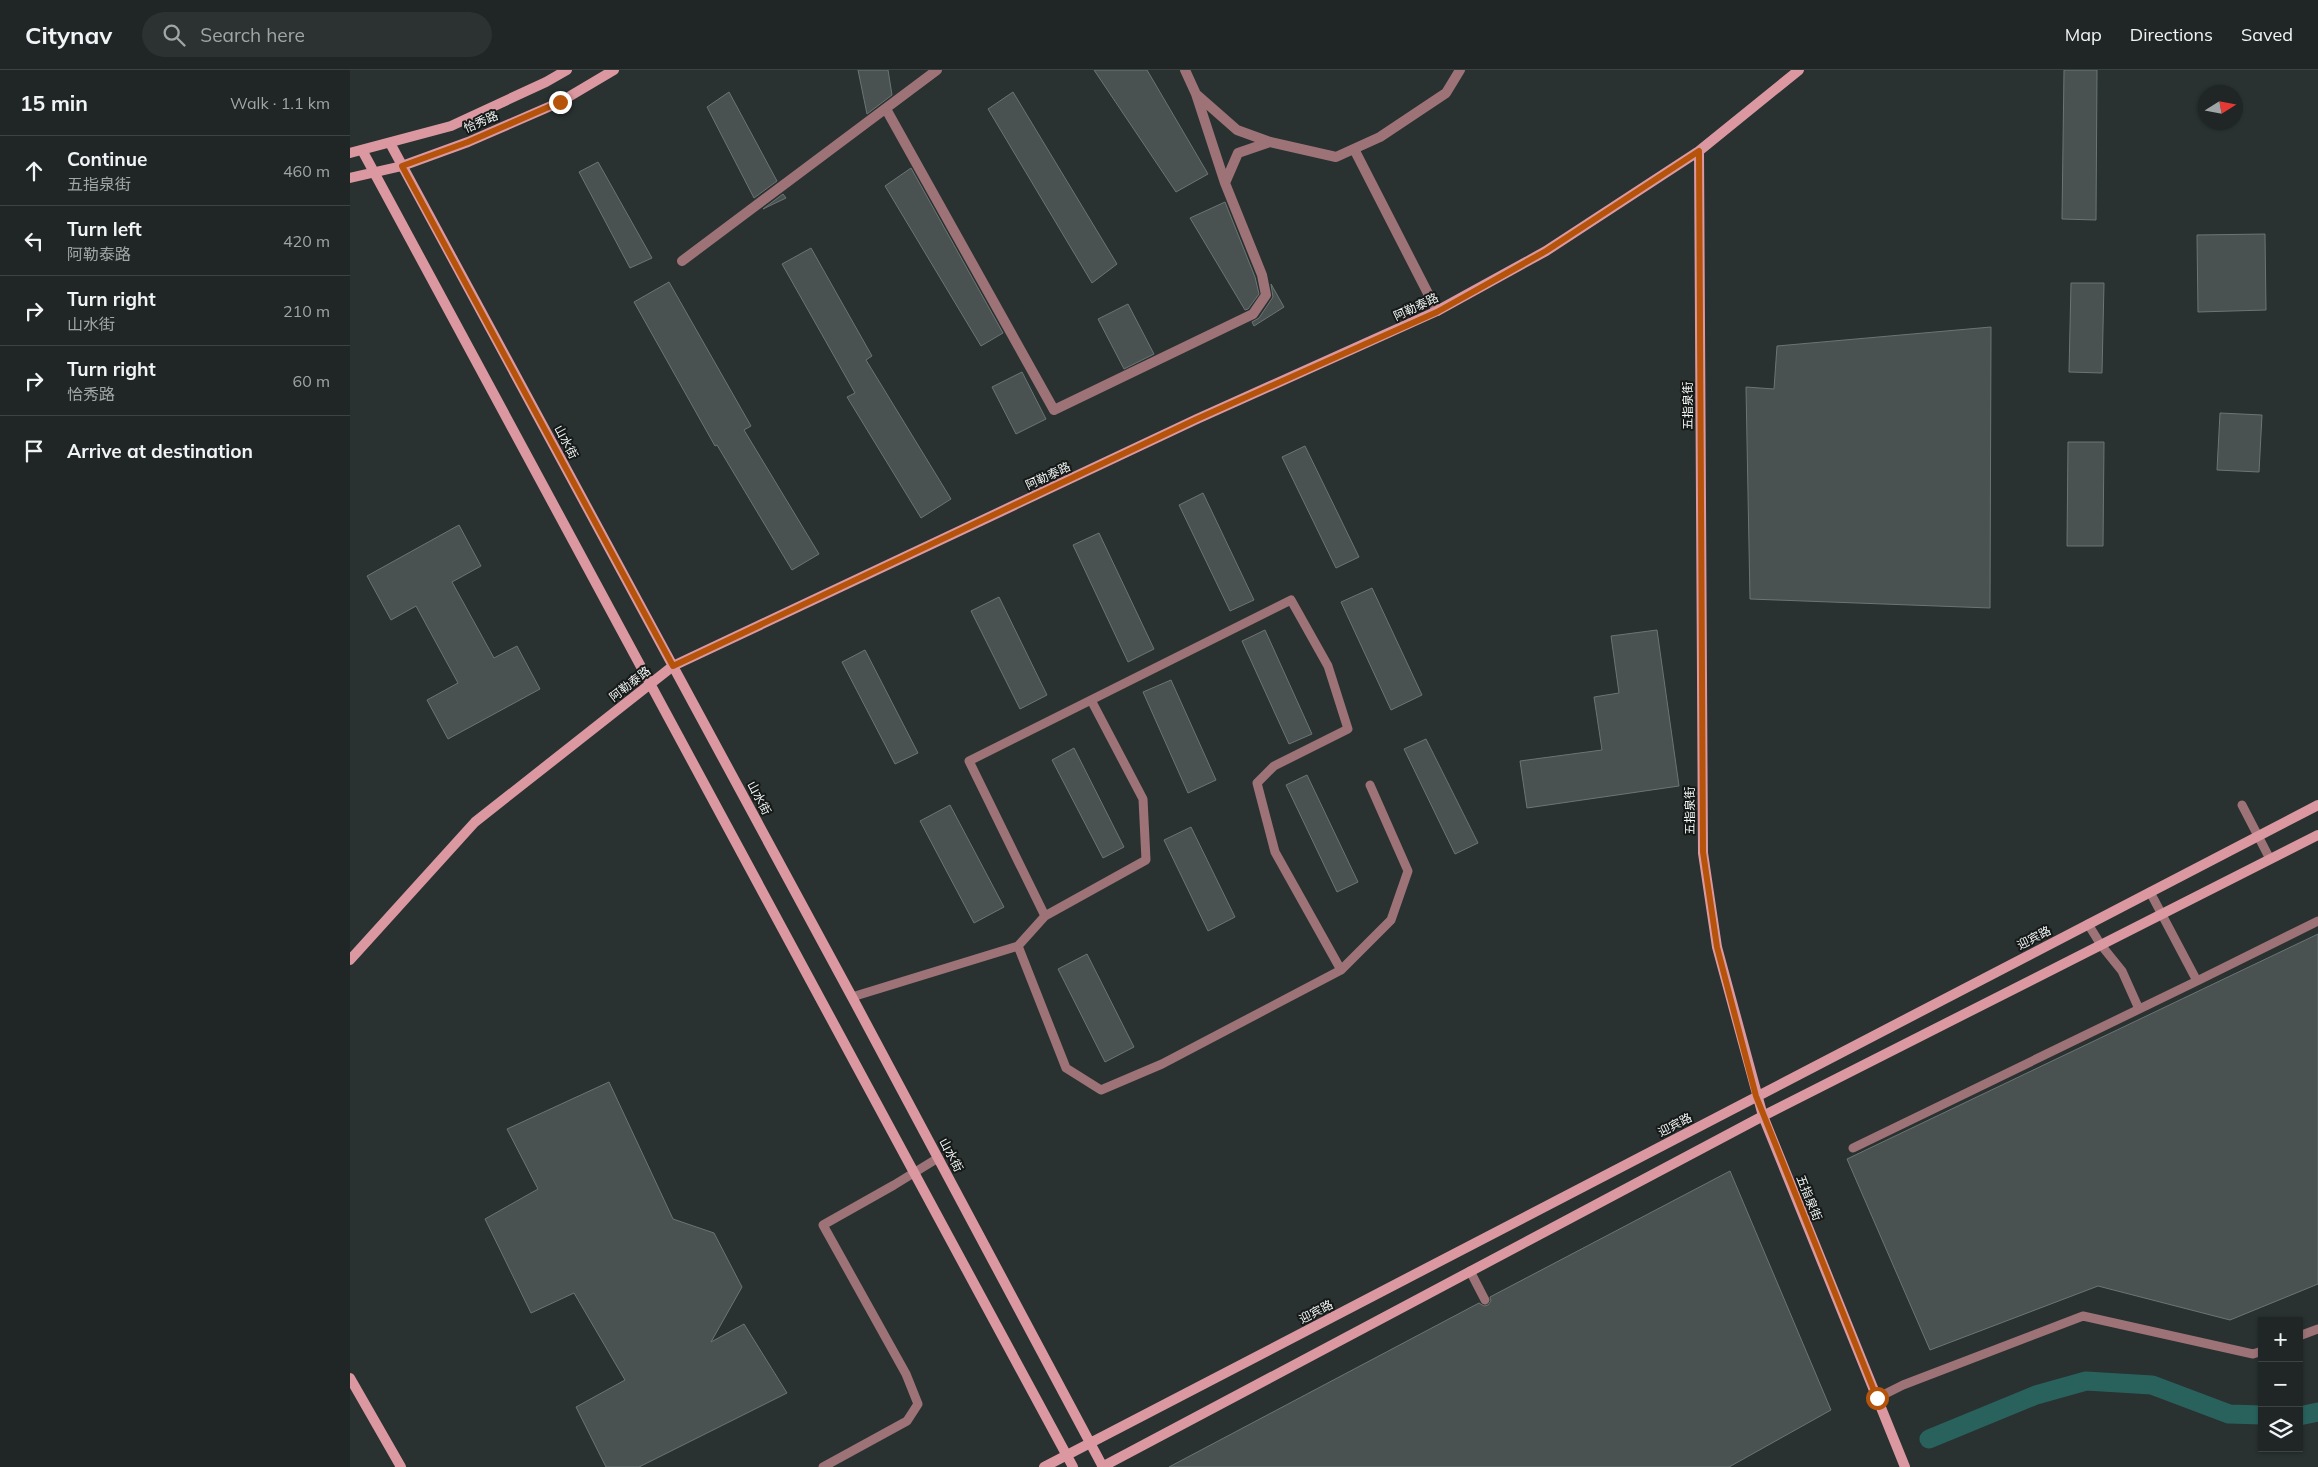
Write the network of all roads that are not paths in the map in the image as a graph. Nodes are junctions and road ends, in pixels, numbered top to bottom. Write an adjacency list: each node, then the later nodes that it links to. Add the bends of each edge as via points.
1 (566, 70): 9 (main road, 恰秀路, via 451,126)
2 (614, 70): 15 (main road, 恰秀路, via 560,102 468,142)
3 (937, 70): 8 (street)
4 (1185, 70): 7 (street)
5 (1460, 70): 11 (street, via 1446,93 1380,137)
6 (1799, 70): 13 (main road, 阿勒泰路)
7 (1196, 94): 10 (street, via 1237,130); 18 (street)
8 (886, 109): 18 (street, via 1054,410 1253,314 1266,295 1262,275); 19 (street)
9 (390, 142): 12 (main road, 恰秀路); 15 (main road, 山水街)
10 (1270, 142): 11 (street, via 1336,157); 18 (street, via 1238,153)
11 (1354, 149): 20 (street)
12 (362, 150): 14 (main road, 恰秀路); 16 (main road)
13 (1699, 151): 20 (main road, 阿勒泰路, via 1546,251); 42 (main road, 五指泉街, via 1703,852 1717,947)
14 (350, 153)
15 (402, 166): 16 (main road, 恰秀路); 21 (main road, 山水街)
16 (374, 172): 17 (main road, 恰秀路); 22 (main road)
17 (350, 178)
18 (1225, 183)
19 (682, 261)
20 (1437, 312): 21 (main road, 阿勒泰路, via 1197,419)
21 (673, 666): 22 (main road, 阿勒泰路); 40 (main road, 山水街)
22 (650, 684): 37 (main road, 阿勒泰路, via 476,822); 46 (main road)
23 (1091, 700): 32 (lane, via 1143,799 1146,860); 32 (lane, via 969,761); 38 (lane, via 1291,600 1328,666 1348,729 1274,766 1257,782 1275,852)
24 (1370, 785): 38 (lane, via 1408,871 1391,920)
25 (2242, 805): 28 (lane)
26 (2318, 805): 28 (main road, 迎宾路)
27 (2318, 835): 29 (main road)
28 (2258, 836): 29 (lane); 30 (main road, 迎宾路)
29 (2270, 860): 31 (main road)
30 (2150, 892): 31 (lane); 34 (main road, 迎宾路)
31 (2161, 914): 35 (main road); 39 (lane)
32 (1045, 916): 36 (lane)
33 (2318, 921): 39 (lane)
34 (2088, 924): 35 (lane); 42 (main road, 迎宾路)
35 (2101, 945): 41 (lane, via 2122,971); 43 (main road)
36 (1018, 946): 38 (lane, via 1066,1068 1101,1090 1162,1064); 40 (lane)
37 (350, 960)
38 (1340, 970)
39 (2197, 981): 41 (lane)
40 (852, 997): 45 (main road, 山水街)
41 (2139, 1009): 44 (lane)
42 (1756, 1096): 43 (main road, 五指泉街); 54 (main road, 迎宾路)
43 (1762, 1116): 47 (main road); 53 (main road, 五指泉街)
44 (1854, 1148)
45 (938, 1158): 46 (lane); 54 (main road, 山水街)
46 (914, 1173): 55 (main road); 57 (lane, via 823,1225 906,1374 918,1404 906,1421)
47 (1470, 1272): 48 (lane); 60 (main road)
48 (1485, 1300)
49 (2318, 1329): 50 (lane)
50 (2303, 1335)
51 (2258, 1352): 53 (lane, via 2253,1354 2083,1316 1902,1385)
52 (350, 1378): 56 (main road)
53 (1877, 1398): 61 (main road, 五指泉街)
54 (1090, 1443): 55 (main road, 迎宾路); 60 (main road, 山水街)
55 (1066, 1455): 58 (main road, 迎宾路); 59 (main road)
56 (401, 1467)
57 (823, 1467)
58 (1044, 1467)
59 (1073, 1467)
60 (1103, 1467)
61 (1905, 1467)

